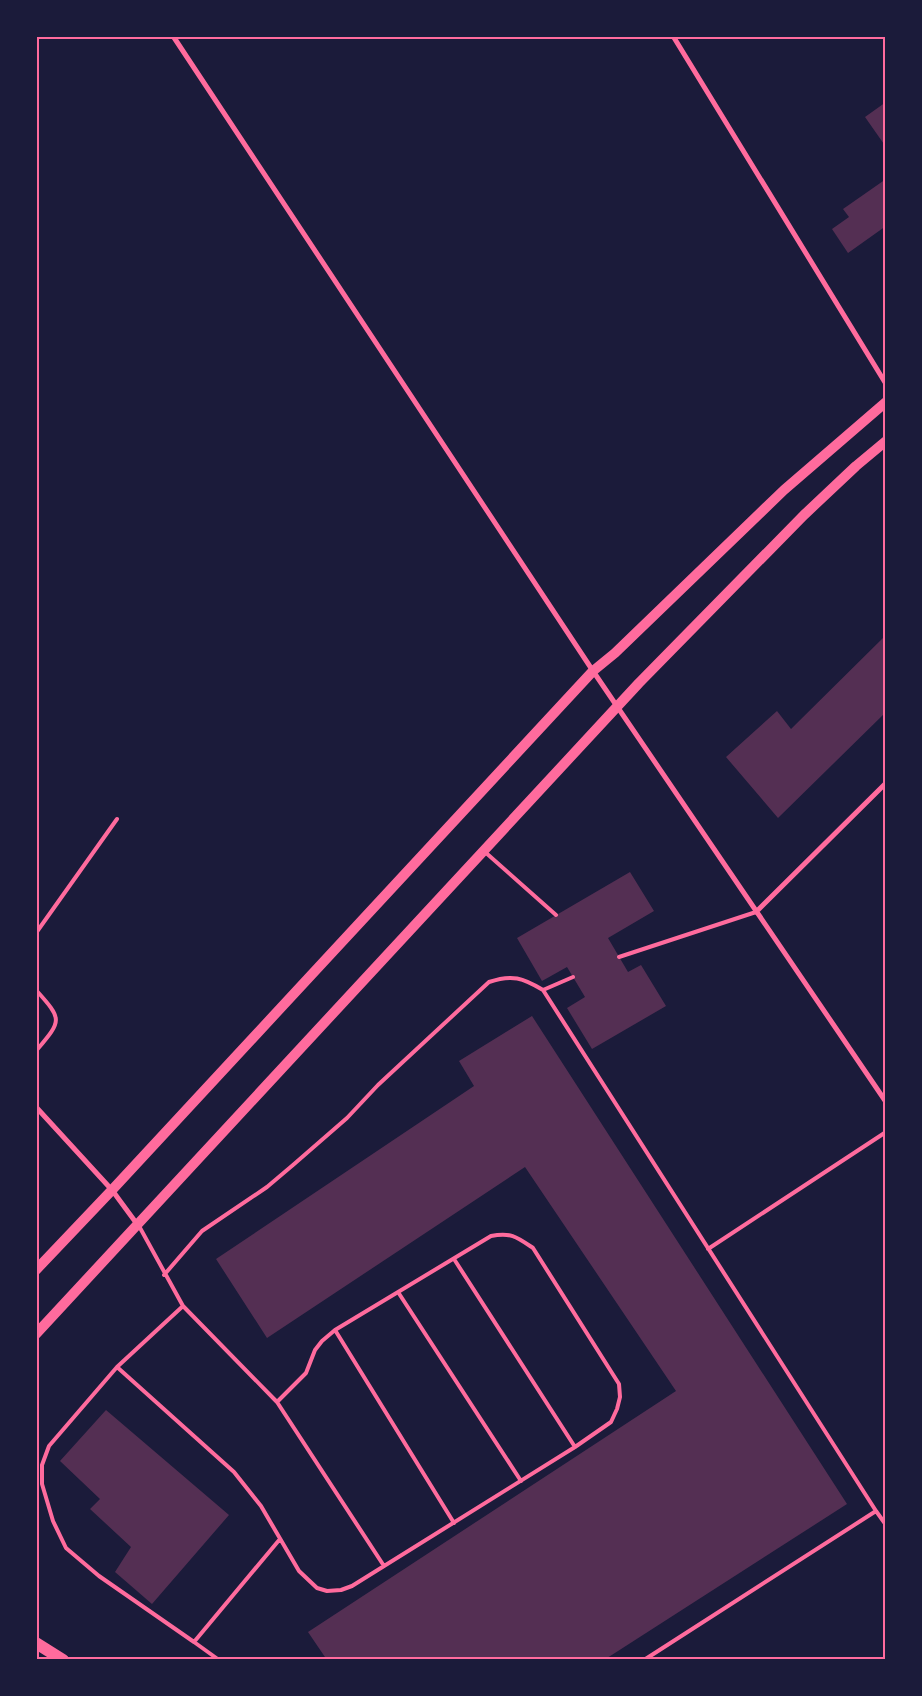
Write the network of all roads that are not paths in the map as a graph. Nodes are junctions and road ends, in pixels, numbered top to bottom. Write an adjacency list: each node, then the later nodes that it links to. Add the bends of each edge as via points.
1 (173, 36): 6 (street)
2 (674, 36): 3 (street)
3 (886, 384)
4 (886, 402): 6 (main road, via 784,490)
5 (886, 441): 7 (main road, via 804,514)
6 (593, 671): 7 (street); 22 (main road)
7 (618, 706): 10 (main road); 11 (street)
8 (886, 783): 11 (street)
9 (116, 820): 13 (lane)
10 (484, 850): 12 (lane); 23 (main road)
11 (756, 912): 14 (lane); 19 (street)
12 (556, 915)
13 (36, 933)
14 (619, 957)
15 (573, 977): 17 (lane)
16 (36, 990): 18 (lane, via 53,1009 57,1020 56,1026)
17 (543, 990): 24 (lane); 27 (lane, via 521,979 504,977 489,982 300,1159 267,1187 202,1231)
18 (36, 1050)
19 (886, 1102)
20 (36, 1108): 22 (street)
21 (886, 1132): 24 (lane)
22 (112, 1190): 23 (street); 26 (main road)
23 (138, 1224): 27 (lane); 31 (main road)
24 (708, 1249): 36 (lane)
25 (454, 1259): 28 (lane); 34 (lane); 34 (lane, via 491,1236 502,1234 515,1236 532,1248 619,1384 618,1409 611,1422)
26 (36, 1270)
27 (164, 1275): 29 (lane)
28 (398, 1292): 30 (lane); 35 (lane)
29 (182, 1306): 32 (lane); 33 (lane)
30 (335, 1330): 33 (lane, via 315,1350 306,1373); 37 (lane)
31 (36, 1334)
32 (118, 1367): 39 (lane, via 234,1472 261,1506); 41 (lane, via 48,1446 42,1465 42,1484 53,1521 66,1548 99,1576)
33 (277, 1402): 40 (lane)
34 (575, 1448): 35 (lane)
35 (521, 1481): 37 (lane)
36 (876, 1511): 38 (lane); 45 (lane)
37 (454, 1523): 40 (lane)
38 (886, 1525)
39 (280, 1539): 40 (lane, via 299,1570 317,1588 327,1591 352,1586); 41 (lane)
40 (384, 1566)
41 (194, 1642): 44 (lane)
42 (36, 1643): 43 (main road)
43 (63, 1660)
44 (219, 1660)
45 (644, 1660)

